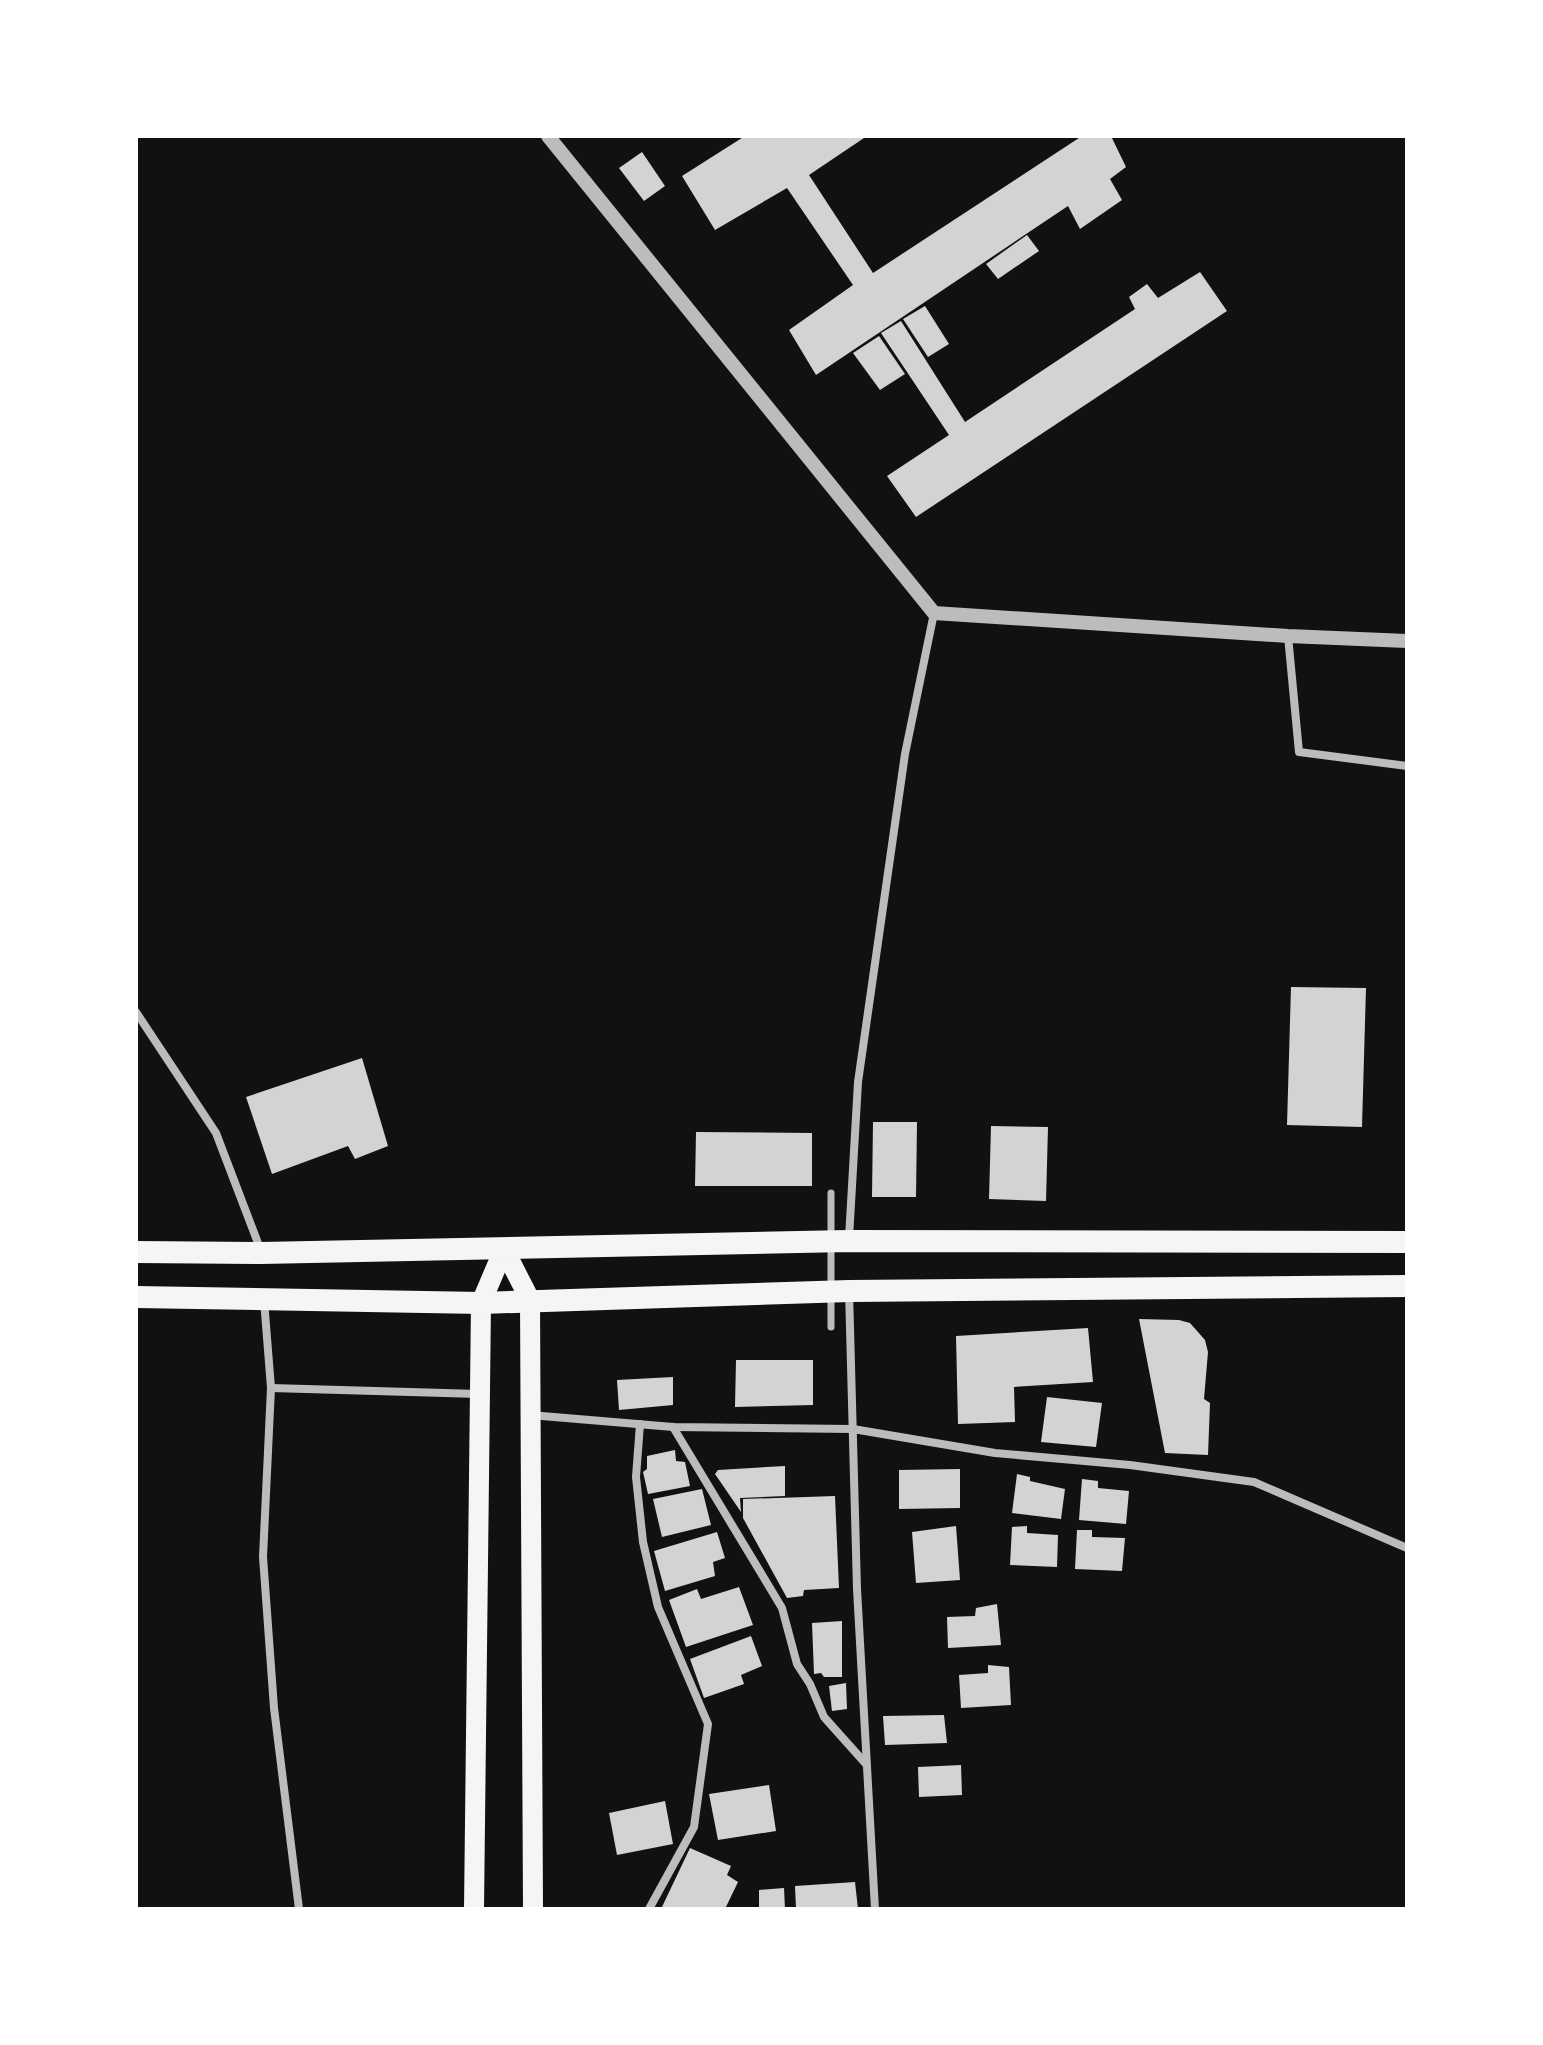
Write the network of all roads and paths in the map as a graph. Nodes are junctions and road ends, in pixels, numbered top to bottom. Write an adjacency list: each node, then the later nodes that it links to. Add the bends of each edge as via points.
1 (548, 136): 2 (street)
2 (934, 613): 3 (street); 8 (street, via 905,754 860,1066)
3 (1288, 636): 4 (street); 5 (street, via 1299,752)
4 (1407, 641)
5 (1407, 766)
6 (136, 1012): 12 (street, via 216,1133)
7 (831, 1193): 19 (street)
8 (848, 1241): 9 (highway); 10 (highway)
9 (1407, 1242)
10 (504, 1249): 12 (highway); 17 (main road); 18 (main road)
11 (136, 1252): 12 (highway)
12 (261, 1253)
13 (1407, 1286): 14 (highway)
14 (849, 1291): 17 (highway); 25 (street)
15 (136, 1297): 16 (highway)
16 (264, 1299): 18 (highway); 20 (street)
17 (530, 1300): 18 (highway); 22 (main road)
18 (481, 1303): 21 (main road)
19 (831, 1327)
20 (271, 1388): 21 (street); 28 (street, via 263,1557 274,1708)
21 (480, 1394): 29 (main road)
22 (530, 1415): 23 (street); 30 (main road)
23 (640, 1424): 24 (street); 31 (street, via 636,1477 643,1542 658,1607 708,1724 694,1827)
24 (673, 1427): 25 (street); 27 (street, via 782,1608 797,1664 824,1717)
25 (853, 1429): 26 (street, via 995,1453 1254,1482); 27 (street)
26 (1407, 1548)
27 (867, 1764): 32 (street)
28 (299, 1909)
29 (474, 1909)
30 (533, 1909)
31 (649, 1909)
32 (875, 1909)

